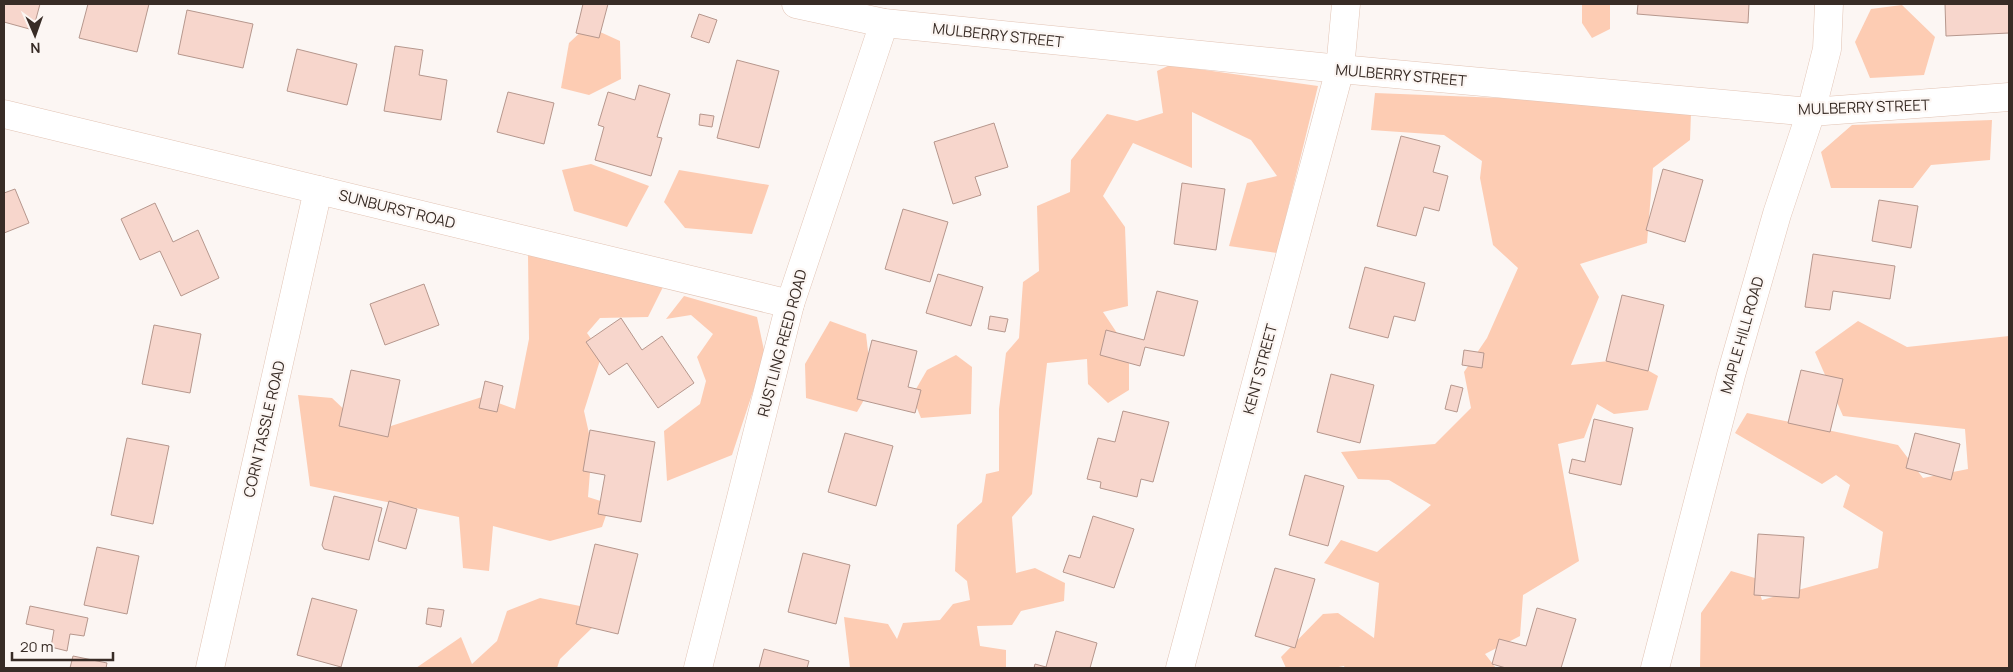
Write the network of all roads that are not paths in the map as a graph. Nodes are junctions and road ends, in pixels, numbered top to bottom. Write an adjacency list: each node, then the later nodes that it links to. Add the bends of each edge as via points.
1 (796, 4): 4 (street, MULBERRY STREET)
2 (1346, 4): 5 (street, KENT STREET)
3 (1829, 4): 7 (street, MAPLE HILL ROAD, via 1827,49)
4 (884, 23): 5 (street, MULBERRY STREET); 10 (street, RUSTLING REED ROAD)
5 (1340, 69): 7 (street, MULBERRY STREET); 13 (street, KENT STREET)
6 (2009, 97): 7 (street, MULBERRY STREET)
7 (1811, 112): 14 (street, MAPLE HILL ROAD, via 1777,214 1731,375)
8 (4, 114): 9 (street, SUNBURST ROAD)
9 (318, 190): 10 (street, SUNBURST ROAD); 11 (street, CORN TASSLE ROAD)
10 (790, 304): 12 (street, RUSTLING REED ROAD)
11 (210, 668)
12 (698, 668)
13 (1180, 668)
14 (1654, 668)

